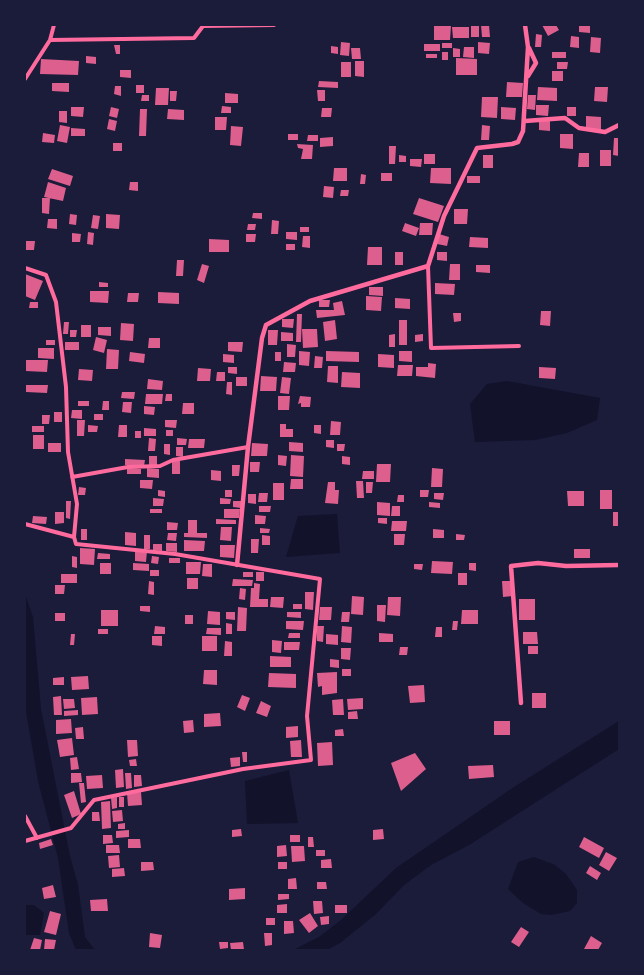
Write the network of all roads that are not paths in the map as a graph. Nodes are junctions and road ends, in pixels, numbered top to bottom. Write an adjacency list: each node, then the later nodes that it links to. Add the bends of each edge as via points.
1 (54, 25): 4 (street)
2 (274, 25): 4 (street, via 203,26 194,38)
3 (525, 25): 5 (street)
4 (50, 40): 7 (street)
5 (528, 47): 6 (street); 6 (street, via 536,63)
6 (527, 76): 8 (street)
7 (25, 79)
8 (525, 121): 9 (street, via 565,118 578,128 605,132); 10 (street, via 518,142 477,148 444,216)
9 (619, 125)
10 (428, 266): 12 (street, via 431,348); 13 (street, via 310,301 266,325)
11 (25, 268): 14 (street, via 46,276 56,302)
12 (519, 346)
13 (248, 447): 14 (street, via 173,460 160,466 128,467); 17 (street)
14 (72, 477): 16 (street, via 77,504)
15 (25, 524): 16 (street)
16 (74, 536): 17 (street, via 76,544 175,554)
17 (238, 565): 21 (street, via 320,579 307,716 311,760 243,769 94,800 71,828)
18 (619, 565): 19 (street, via 538,563 510,566)
19 (521, 703)
20 (25, 816): 21 (street)
21 (37, 838): 22 (street)
22 (25, 841)

